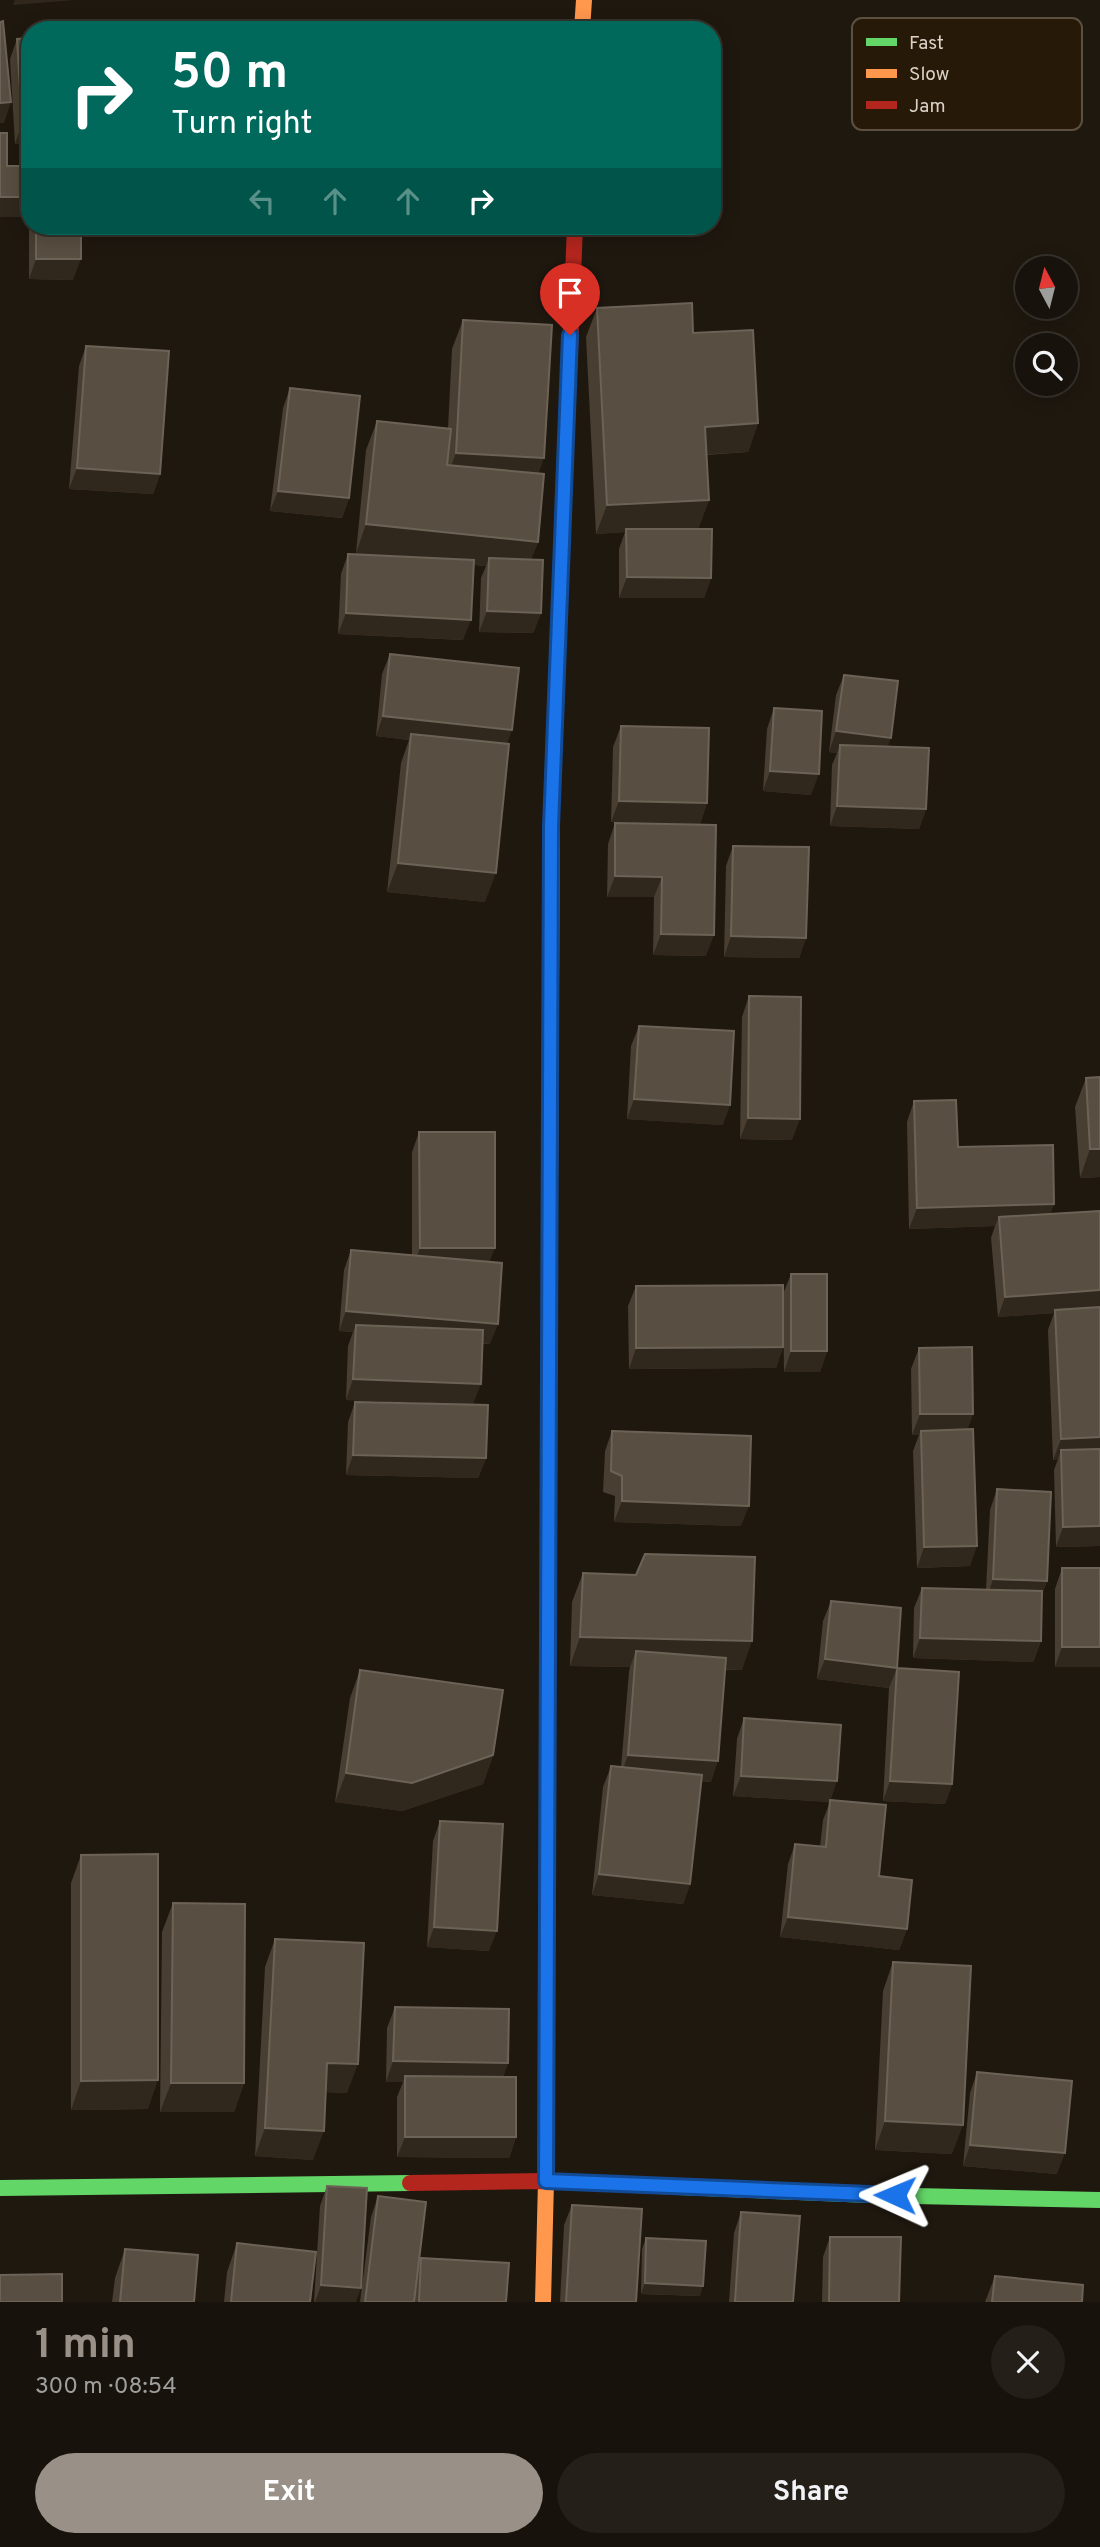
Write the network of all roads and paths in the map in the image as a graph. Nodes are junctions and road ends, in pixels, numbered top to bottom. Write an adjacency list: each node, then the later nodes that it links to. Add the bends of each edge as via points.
1 (584, 0): 2 (street)
2 (583, 21)
3 (575, 235): 4 (street, via 551,827)
4 (546, 2181): 5 (street); 6 (street); 7 (street)
5 (0, 2188)
6 (1100, 2200)
7 (543, 2302)

